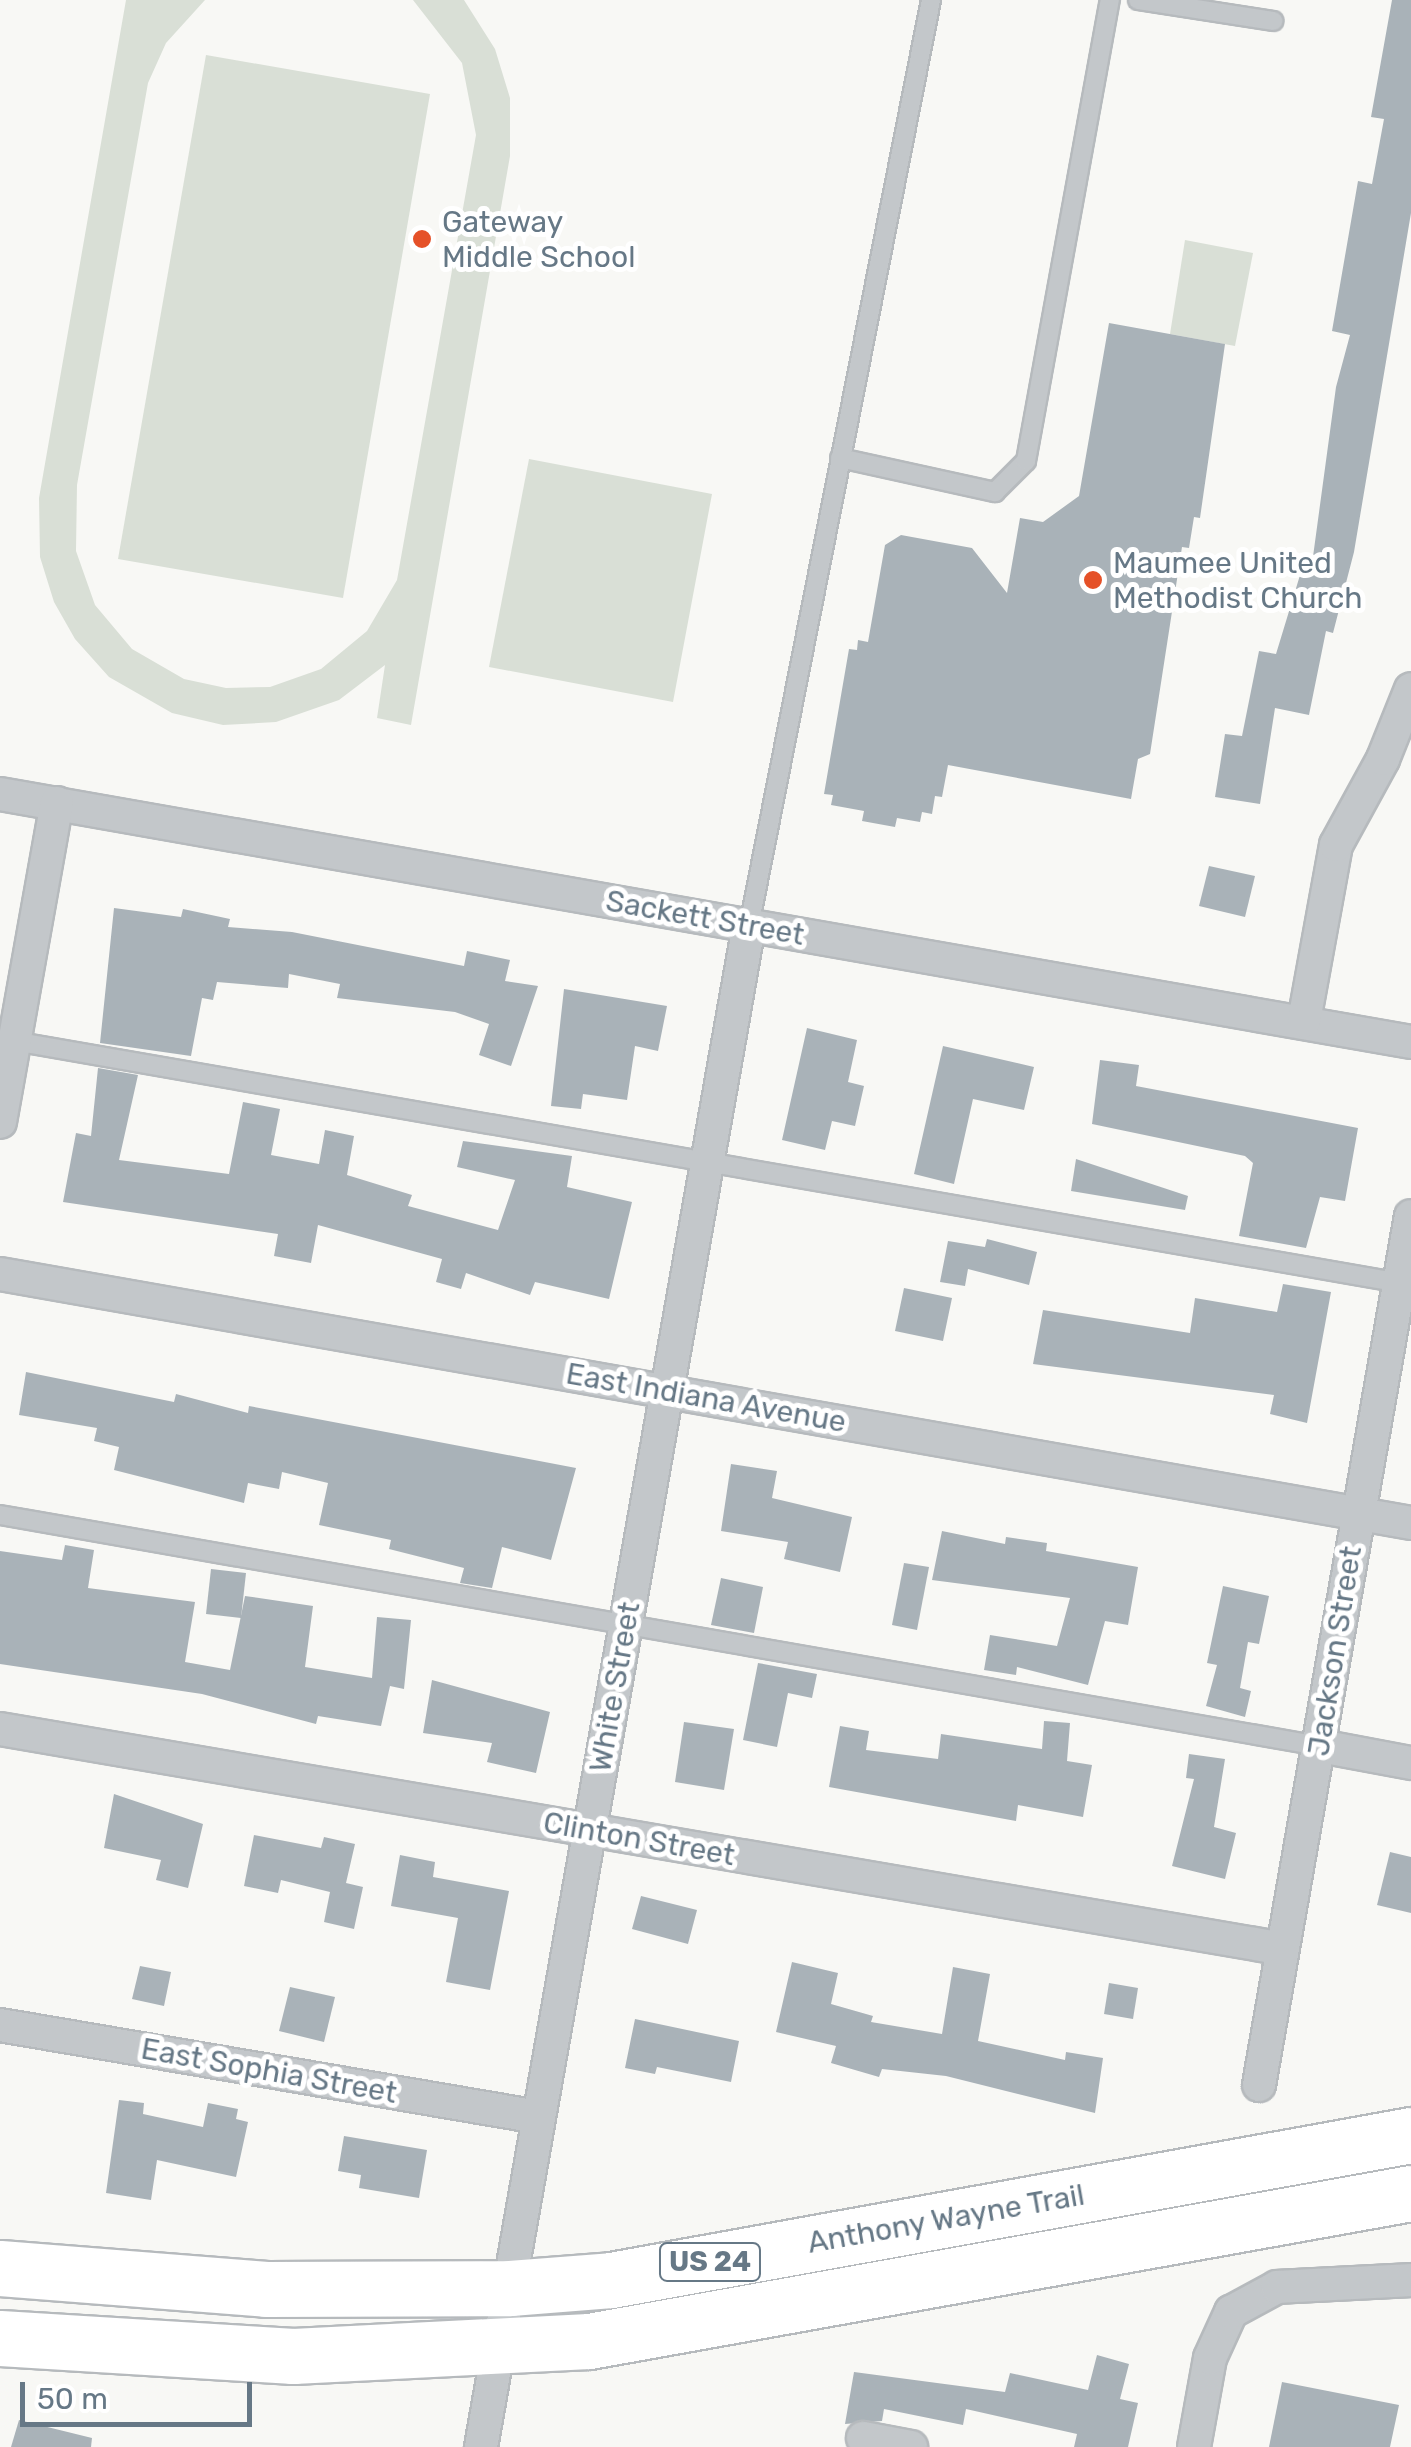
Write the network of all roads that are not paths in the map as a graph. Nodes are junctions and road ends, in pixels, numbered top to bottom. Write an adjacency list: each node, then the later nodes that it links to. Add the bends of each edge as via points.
1 (931, 0): 5 (lane)
2 (1110, 0): 5 (lane, via 1026,461 995,492)
3 (1138, 0): 4 (lane)
4 (1273, 21)
5 (840, 458): 9 (lane)
6 (1411, 689): 10 (street, via 1383,760 1336,844)
7 (0, 794): 8 (street, Sackett Street)
8 (56, 804): 9 (street, Sackett Street); 11 (street)
9 (749, 926): 10 (street, Sackett Street); 14 (street, White Street)
10 (1304, 1022): 12 (street, Sackett Street)
11 (7, 1040): 13 (street); 14 (lane)
12 (1411, 1042)
13 (0, 1122)
14 (708, 1159): 17 (lane); 18 (street, White Street)
15 (1411, 1216): 17 (street, Jackson Street)
16 (0, 1274): 18 (street, East Indiana Avenue)
17 (1405, 1284): 19 (street, Jackson Street)
18 (666, 1390): 19 (street, East Indiana Avenue); 22 (street, White Street)
19 (1357, 1514): 21 (street, East Indiana Avenue); 24 (street, Jackson Street)
20 (0, 1515): 22 (lane)
21 (1411, 1523)
22 (626, 1626): 24 (lane); 26 (street, White Street)
23 (0, 1729): 26 (street, Clinton Street)
24 (1320, 1746): 25 (street); 27 (street, Jackson Street)
25 (1411, 1762)
26 (590, 1830): 27 (street, Clinton Street); 30 (street, White Street)
27 (1278, 1948): 29 (street, Jackson Street)
28 (0, 2025): 30 (street, East Sophia Street)
29 (1258, 2085)
30 (538, 2118): 35 (street, White Street)
31 (1411, 2135): 35 (highway, Anthony Wayne Trail / US 24, via 611,2280)
32 (1411, 2193): 37 (highway, Anthony Wayne Trail / US 24, via 588,2342)
33 (0, 2268): 35 (highway, Anthony Wayne Trail / US 24, via 266,2289)
34 (1411, 2280): 41 (street, via 1277,2287 1231,2312 1210,2358)
35 (510, 2288): 37 (street, White Street)
36 (0, 2338): 37 (highway, Anthony Wayne Trail / US 24, via 293,2356)
37 (500, 2346): 39 (street, White Street)
38 (863, 2438): 40 (street)
39 (481, 2447)
40 (911, 2447)
41 (1194, 2447)

